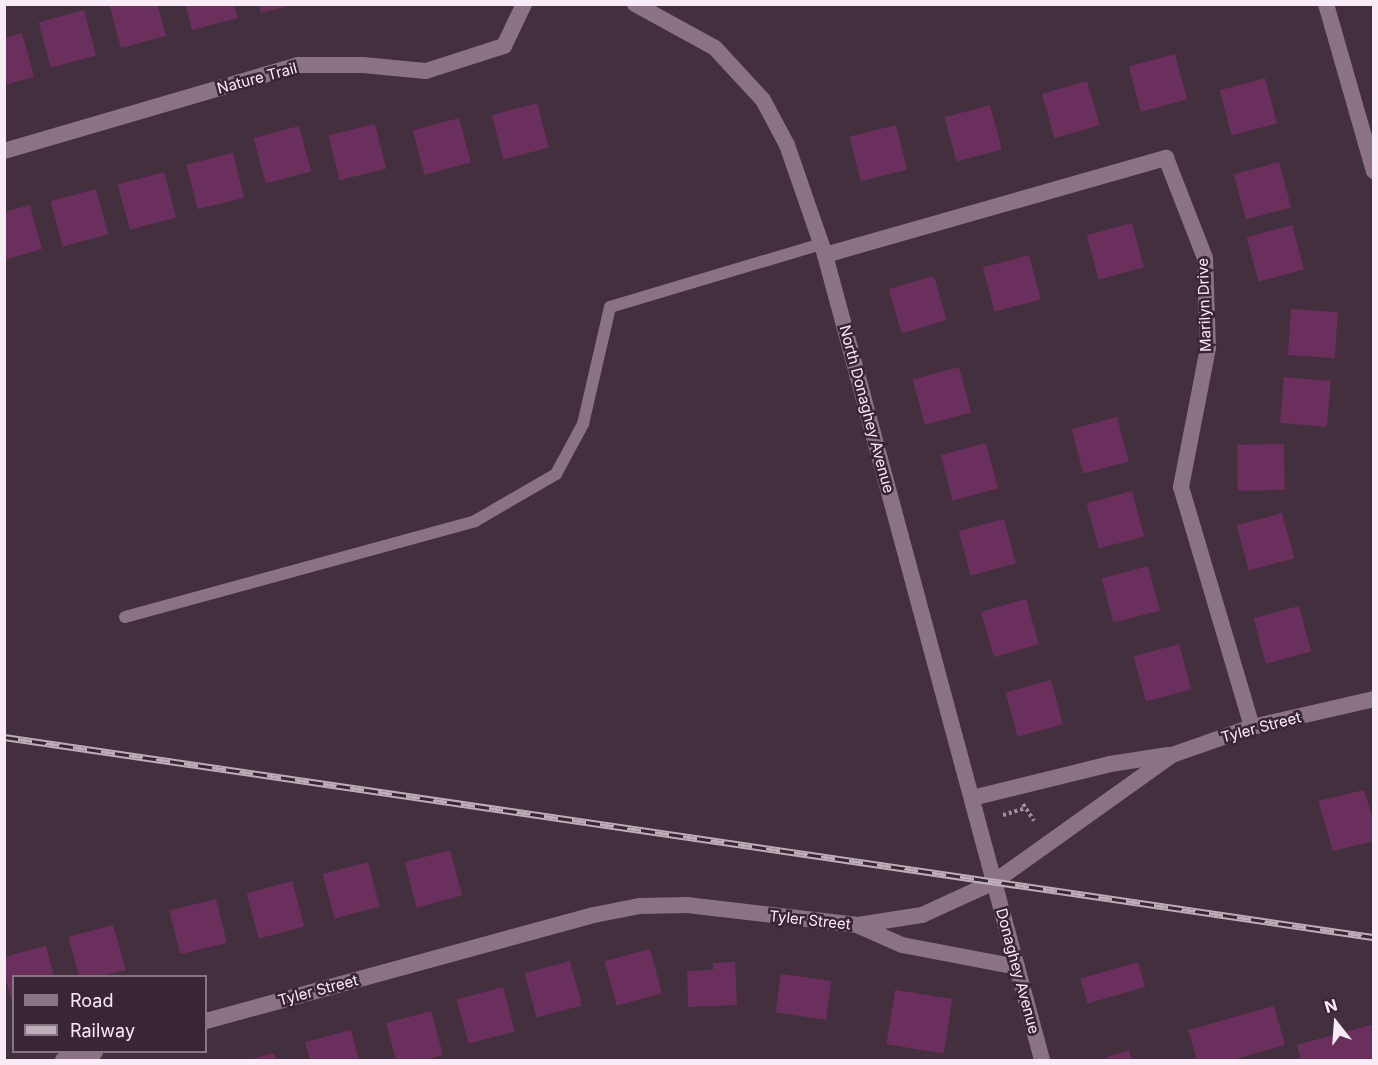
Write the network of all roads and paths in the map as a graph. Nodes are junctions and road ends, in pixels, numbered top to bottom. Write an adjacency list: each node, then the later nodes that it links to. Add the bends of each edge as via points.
1 (524, 4): 4 (street, Nature Trail, via 504,46 426,71 363,65 298,65)
2 (635, 4): 6 (street, North Donaghey Avenue, via 715,48 763,100 787,145)
3 (1326, 4): 5 (street)
4 (4, 151)
5 (1374, 171)
6 (823, 249): 7 (lane, via 610,307 583,424 556,474 475,521); 9 (street, Marilyn Drive, via 1166,158 1205,258 1208,348 1180,486); 11 (street, North Donaghey Avenue)
7 (125, 617)
8 (1374, 699): 9 (street, Tyler Street)
9 (1252, 728): 10 (street, Tyler Street)
10 (1172, 755): 11 (street, via 1110,764); 16 (street, Tyler Street)
11 (972, 798): 16 (street, North Donaghey Avenue)
12 (1020, 798): 13 (path)
13 (1026, 808): 14 (path); 15 (path)
14 (1004, 815)
15 (1034, 821)
16 (994, 882): 17 (street, Tyler Street, via 922,915); 18 (street, Donaghey Avenue)
17 (858, 925): 18 (street, via 903,945); 19 (street, Tyler Street, via 687,905 640,906 594,915)
18 (1017, 968): 22 (street, Donaghey Avenue)
19 (207, 1021)
20 (91, 1053): 21 (street)
21 (63, 1060)
22 (1042, 1060)

